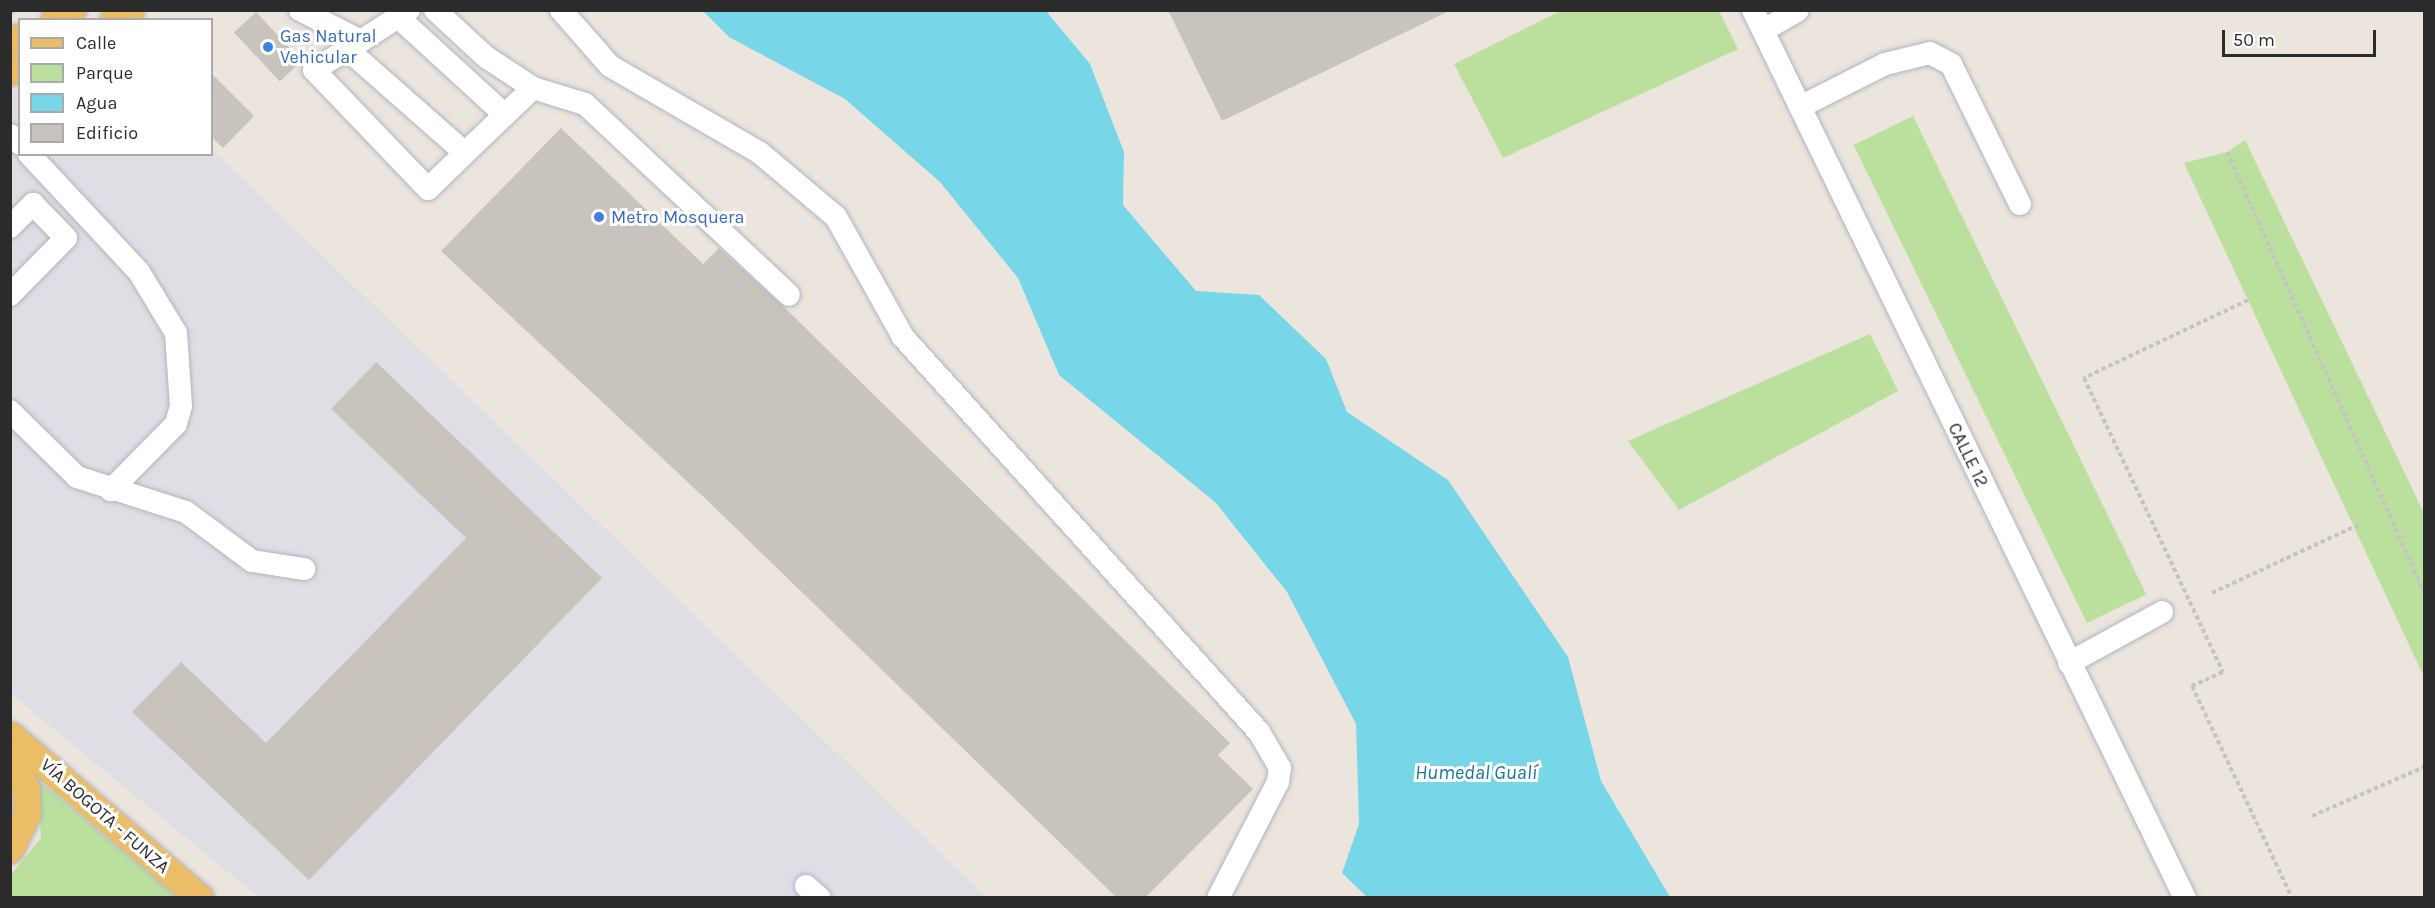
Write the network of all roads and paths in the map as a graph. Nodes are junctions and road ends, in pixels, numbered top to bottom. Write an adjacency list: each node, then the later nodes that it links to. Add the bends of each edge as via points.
1 (15, 10): 8 (path)
2 (72, 10): 10 (main road)
3 (130, 10): 11 (main road)
4 (300, 10): 13 (street)
5 (435, 10): 14 (street, via 486,57)
6 (561, 10): 39 (street, via 610,66 760,153 836,217 903,337 1259,732 1280,768 1278,782)
7 (1798, 10): 12 (street)
8 (10, 13)
9 (404, 14): 13 (street); 16 (street)
10 (58, 18)
11 (116, 18)
12 (1759, 20): 15 (street, CALLE 12)
13 (354, 45): 18 (street); 18 (street, via 314,70 428,189)
14 (533, 88): 16 (street); 23 (street, via 585,104)
15 (1800, 107): 20 (street, via 1885,64 1930,53 1951,64); 32 (street, CALLE 12)
16 (505, 115): 18 (street)
17 (2227, 152): 29 (path)
18 (465, 153)
19 (31, 156): 26 (street, via 139,272 176,333 181,406 176,424)
20 (2019, 204)
21 (10, 227): 22 (street, via 33,204 66,238)
22 (10, 295)
23 (789, 295)
24 (2248, 300): 41 (path, via 2084,378 2223,672 2192,686)
25 (10, 411): 26 (street, via 77,477)
26 (111, 490): 28 (street, via 186,512 252,561)
27 (2358, 525): 30 (path)
28 (304, 569)
29 (2424, 592)
30 (2212, 593)
31 (2162, 612): 32 (street)
32 (2069, 663): 40 (street, CALLE 12)
33 (10, 735): 38 (main road, VÍA BOGOTA - FUNZA)
34 (10, 754): 37 (main road, via 26,789 27,814)
35 (2424, 766): 36 (path)
36 (2312, 816)
37 (10, 849)
38 (200, 897)
39 (1218, 897)
40 (2186, 897)
41 (2292, 897)

